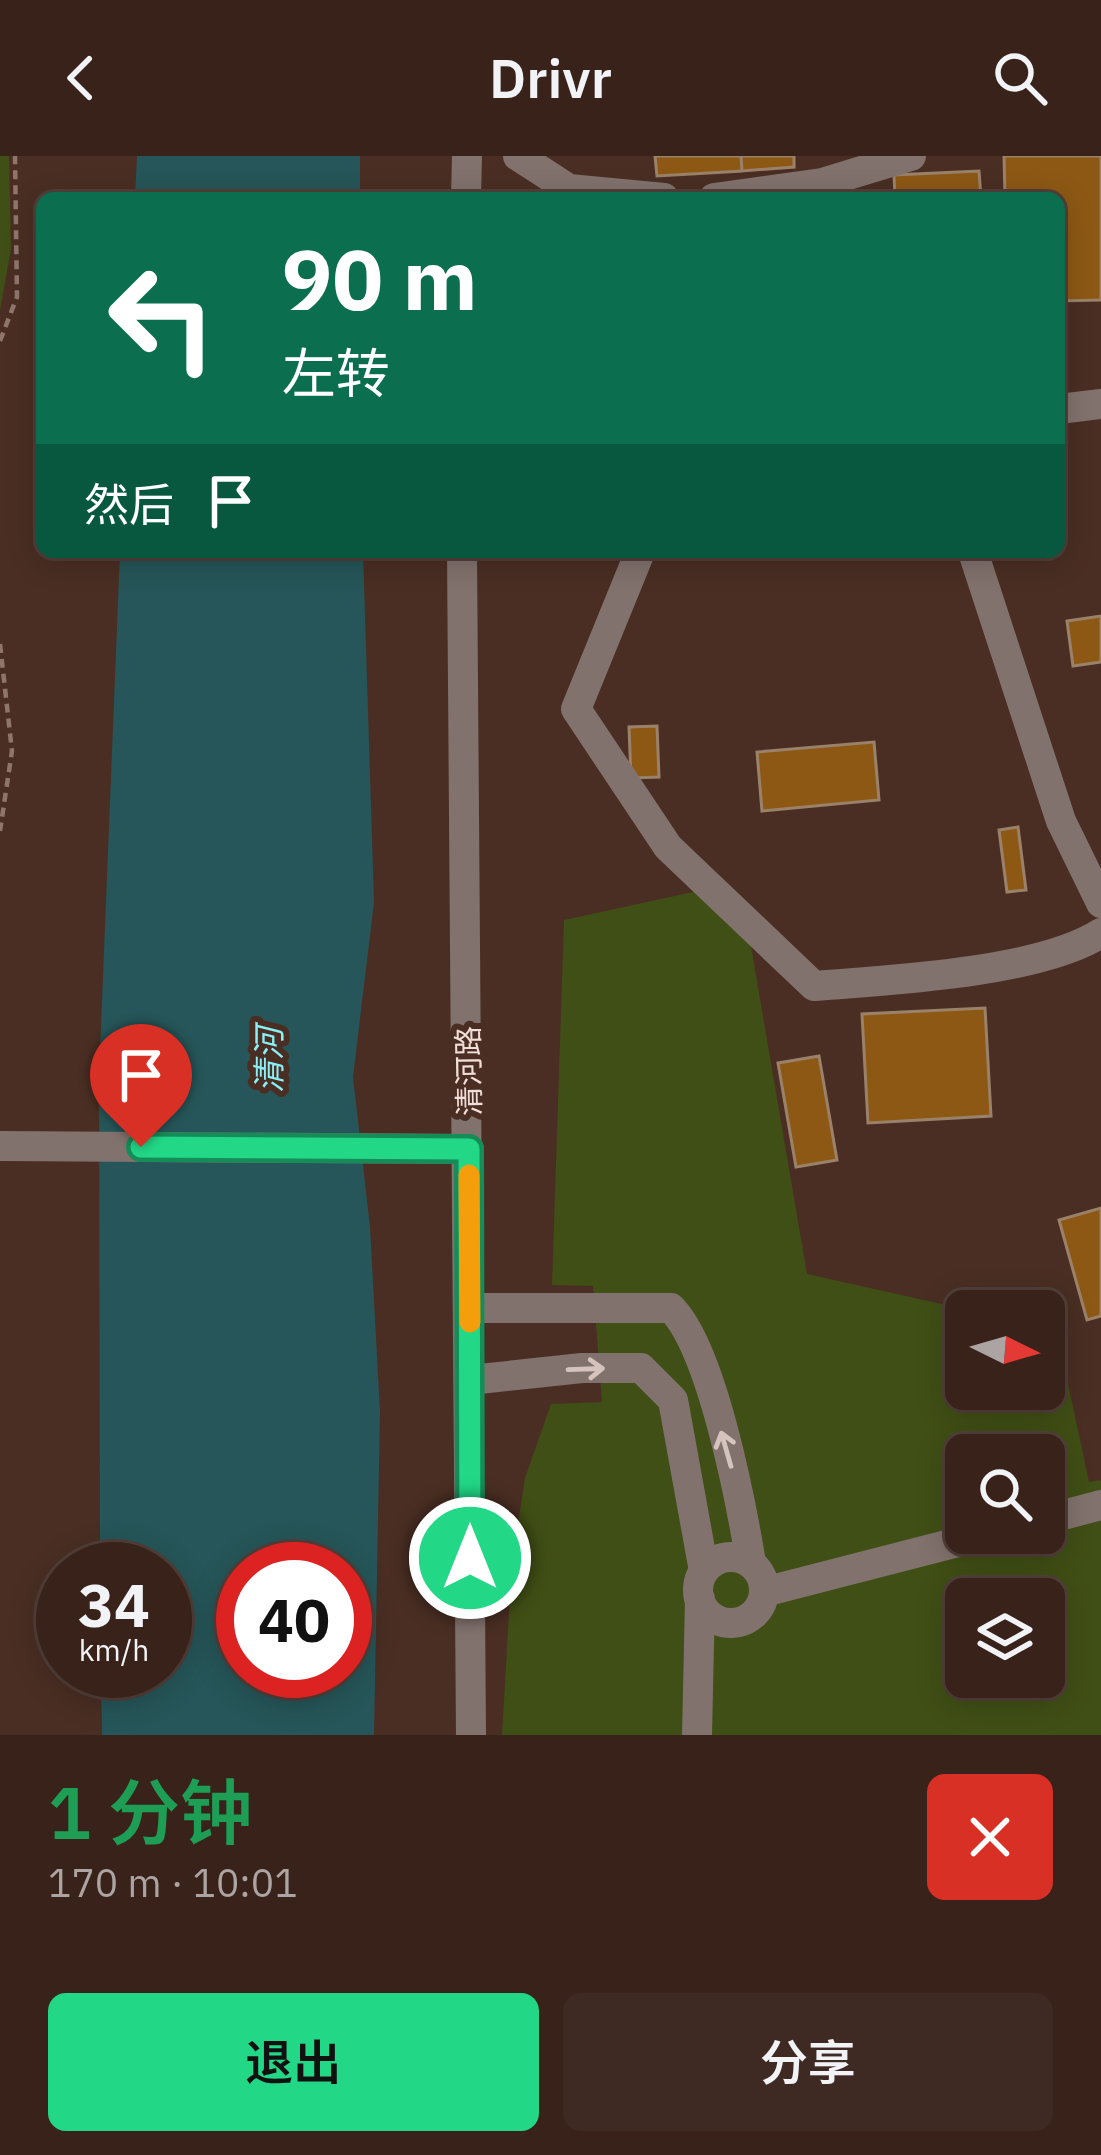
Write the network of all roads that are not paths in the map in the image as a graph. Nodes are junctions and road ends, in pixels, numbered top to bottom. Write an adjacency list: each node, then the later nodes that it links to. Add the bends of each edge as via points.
1 (467, 156): 4 (street)
2 (518, 156): 5 (street, via 569,190)
3 (911, 156): 6 (street, via 823,183)
4 (466, 192)
5 (593, 192)
6 (758, 192)
7 (1101, 404): 8 (street)
8 (1065, 408)
9 (462, 558): 15 (street, 清河路)
10 (638, 558): 13 (street, via 576,709 668,848 814,986 932,977 1032,958)
11 (976, 558): 12 (street, via 1061,821)
12 (1101, 903)
13 (1101, 933)
14 (0, 1146): 15 (street)
15 (469, 1149): 16 (street, 清河路)
16 (470, 1308): 17 (street, 清河路); 21 (street, one-way to 16, via 710,1391 687,1324 671,1308)
17 (470, 1380): 22 (street, one-way to 22, via 640,1368 673,1400); 23 (street, 清河路)
18 (1101, 1505): 19 (street)
19 (1065, 1514)
20 (945, 1542): 21 (street)
21 (757, 1578): 22 (street, via 742,1558 721,1558); 22 (street, via 755,1612 735,1622 713,1617)
22 (702, 1585): 24 (street)
23 (471, 1735)
24 (697, 1735)

